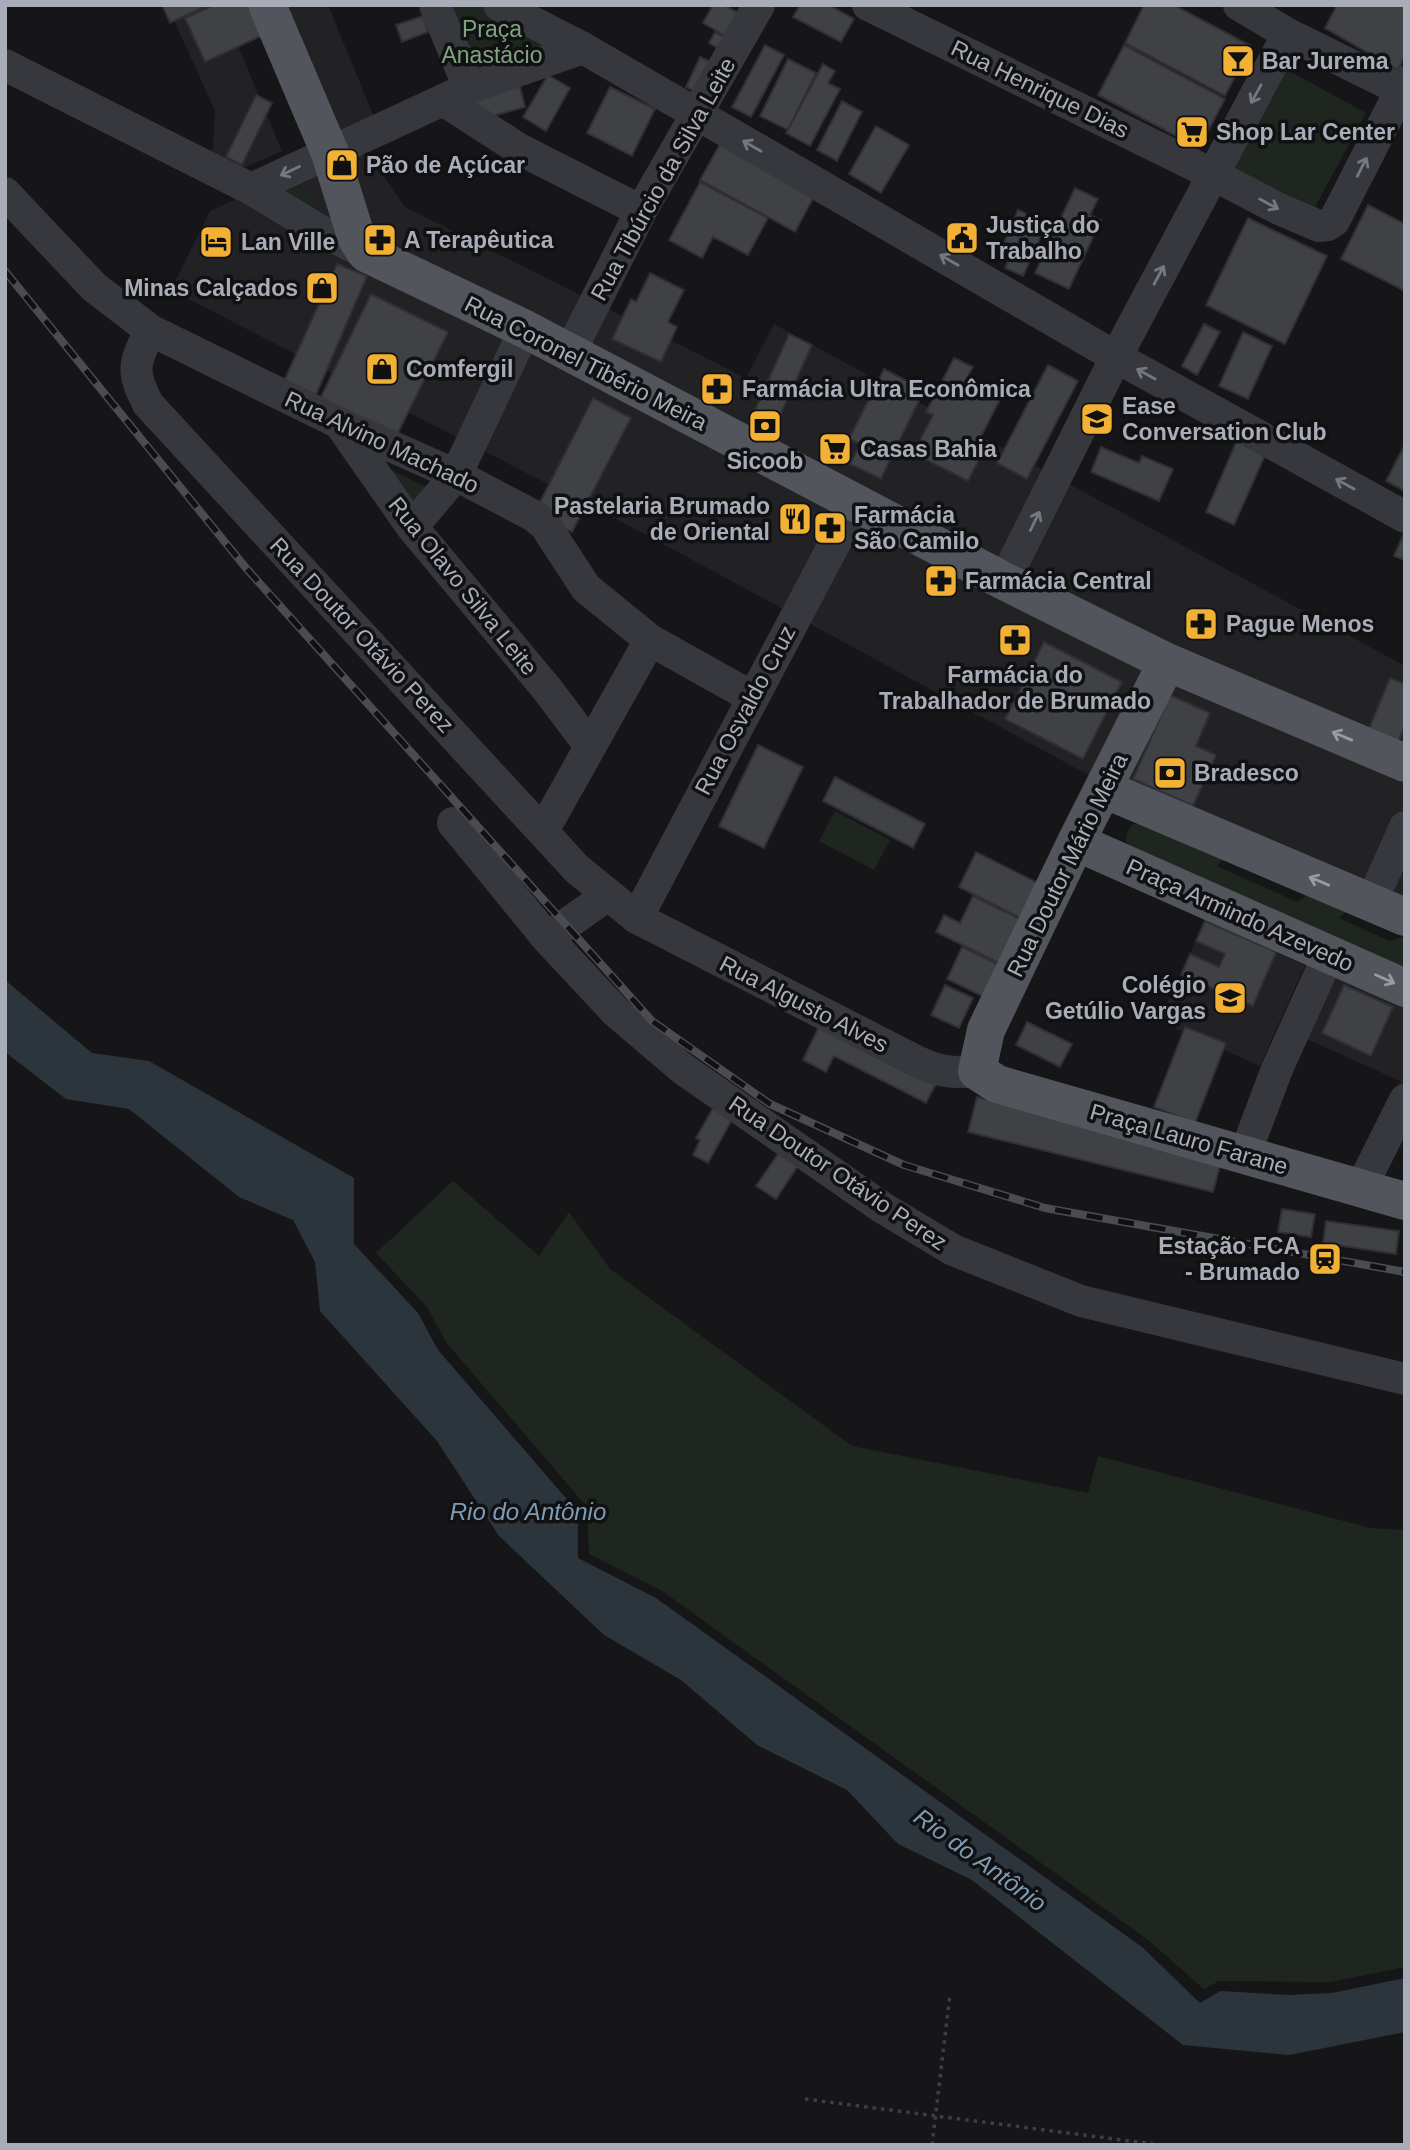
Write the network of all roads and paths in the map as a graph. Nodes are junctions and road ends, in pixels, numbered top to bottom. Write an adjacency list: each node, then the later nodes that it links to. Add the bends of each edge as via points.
1 (267, 5): 13 (main road)
2 (435, 5): 11 (street)
3 (499, 5): 8 (street)
4 (759, 5): 12 (street, Rua Tibúrcio da Silva Leite)
5 (867, 5): 14 (street, Rua Henrique Dias)
6 (1239, 5): 7 (street)
7 (1288, 34): 10 (street); 14 (street, one-way to 14)
8 (583, 48): 11 (street); 12 (street)
9 (5, 65): 15 (street, Rua Coronel Tibério Meira)
10 (1403, 88): 14 (street, Rua Henrique Dias, one-way to 10, via 1279,209 1319,226 1328,225)
11 (456, 94): 13 (street); 17 (street, via 519,149)
12 (698, 114): 17 (street, Rua Tibúrcio da Silva Leite); 22 (street, one-way to 12)
13 (330, 153): 15 (street, one-way to 15); 18 (main road, via 357,239)
14 (1212, 174): 22 (street, one-way to 14)
15 (251, 189): 18 (street, Rua Coronel Tibério Meira)
16 (5, 193): 19 (street, Rua Alvino Machado, via 94,288)
17 (641, 211): 21 (street, Rua Tibúrcio da Silva Leite)
18 (366, 253): 20 (main road, Rua Coronel Tibério Meira)
19 (150, 330): 23 (street, Rua Alvino Machado); 37 (street, Rua Doutor Otávio Perez, via 136,361 139,385 148,404)
20 (525, 330): 21 (main road, Rua Coronel Tibério Meira); 24 (street)
21 (569, 354): 25 (main road, Rua Coronel Tibério Meira)
22 (1115, 357): 26 (street, one-way to 22); 28 (street, one-way to 22)
23 (339, 423): 24 (street, Rua Alvino Machado); 27 (street, Rua Olavo Silva Leite)
24 (456, 475): 27 (street); 29 (street, Rua Alvino Machado, via 534,516 586,588)
25 (856, 503): 28 (main road, Rua Coronel Tibério Meira); 31 (street, Rua Osvaldo Cruz)
26 (1405, 517)
27 (412, 527): 32 (street, Rua Olavo Silva Leite)
28 (1004, 582): 30 (main road, Rua Coronel Tibério Meira)
29 (650, 639): 31 (street, Rua Alvino Machado); 32 (street)
30 (1167, 662): 33 (main road, Rua Coronel Tibério Meira, one-way to 30); 34 (main road, Rua Doutor Mário Meira)
31 (752, 697): 41 (street, Rua Osvaldo Cruz)
32 (590, 746): 37 (street)
33 (1405, 763)
34 (1104, 789): 38 (main road, Rua Doutor Mário Meira); 40 (main road, one-way to 34)
35 (453, 822): 42 (street, Rua Doutor Otávio Perez)
36 (1405, 827): 40 (street)
37 (543, 831): 39 (street, Rua Doutor Otávio Perez)
38 (1076, 842): 43 (main road, Praça Armindo Azevedo); 45 (main road, Rua Doutor Mário Meira, via 986,1030)
39 (608, 895): 41 (street, Rua Doutor Otávio Perez); 42 (street)
40 (1388, 910)
41 (637, 918): 45 (street, Rua Algusto Alves, via 935,1070)
42 (547, 938): 51 (street, Rua Doutor Otávio Perez, via 615,1012 683,1069 883,1208 953,1250 1081,1301)
43 (1329, 954): 44 (main road, Praça Armindo Azevedo, one-way to 44); 48 (street)
44 (1405, 988)
45 (976, 1072): 48 (main road, Praça Lauro Farane, via 997,1084)
46 (1405, 1100): 47 (street)
47 (1396, 1141): 49 (street)
48 (1245, 1154): 49 (main road, Praça Lauro Farane)
49 (1362, 1188): 50 (main road, Praça Lauro Farane)
50 (1405, 1201)
51 (1405, 1379)
52 (950, 1994): 54 (path)
53 (805, 2099): 54 (path)
54 (935, 2117): 55 (path); 56 (path)
55 (1153, 2144)
56 (932, 2145)

